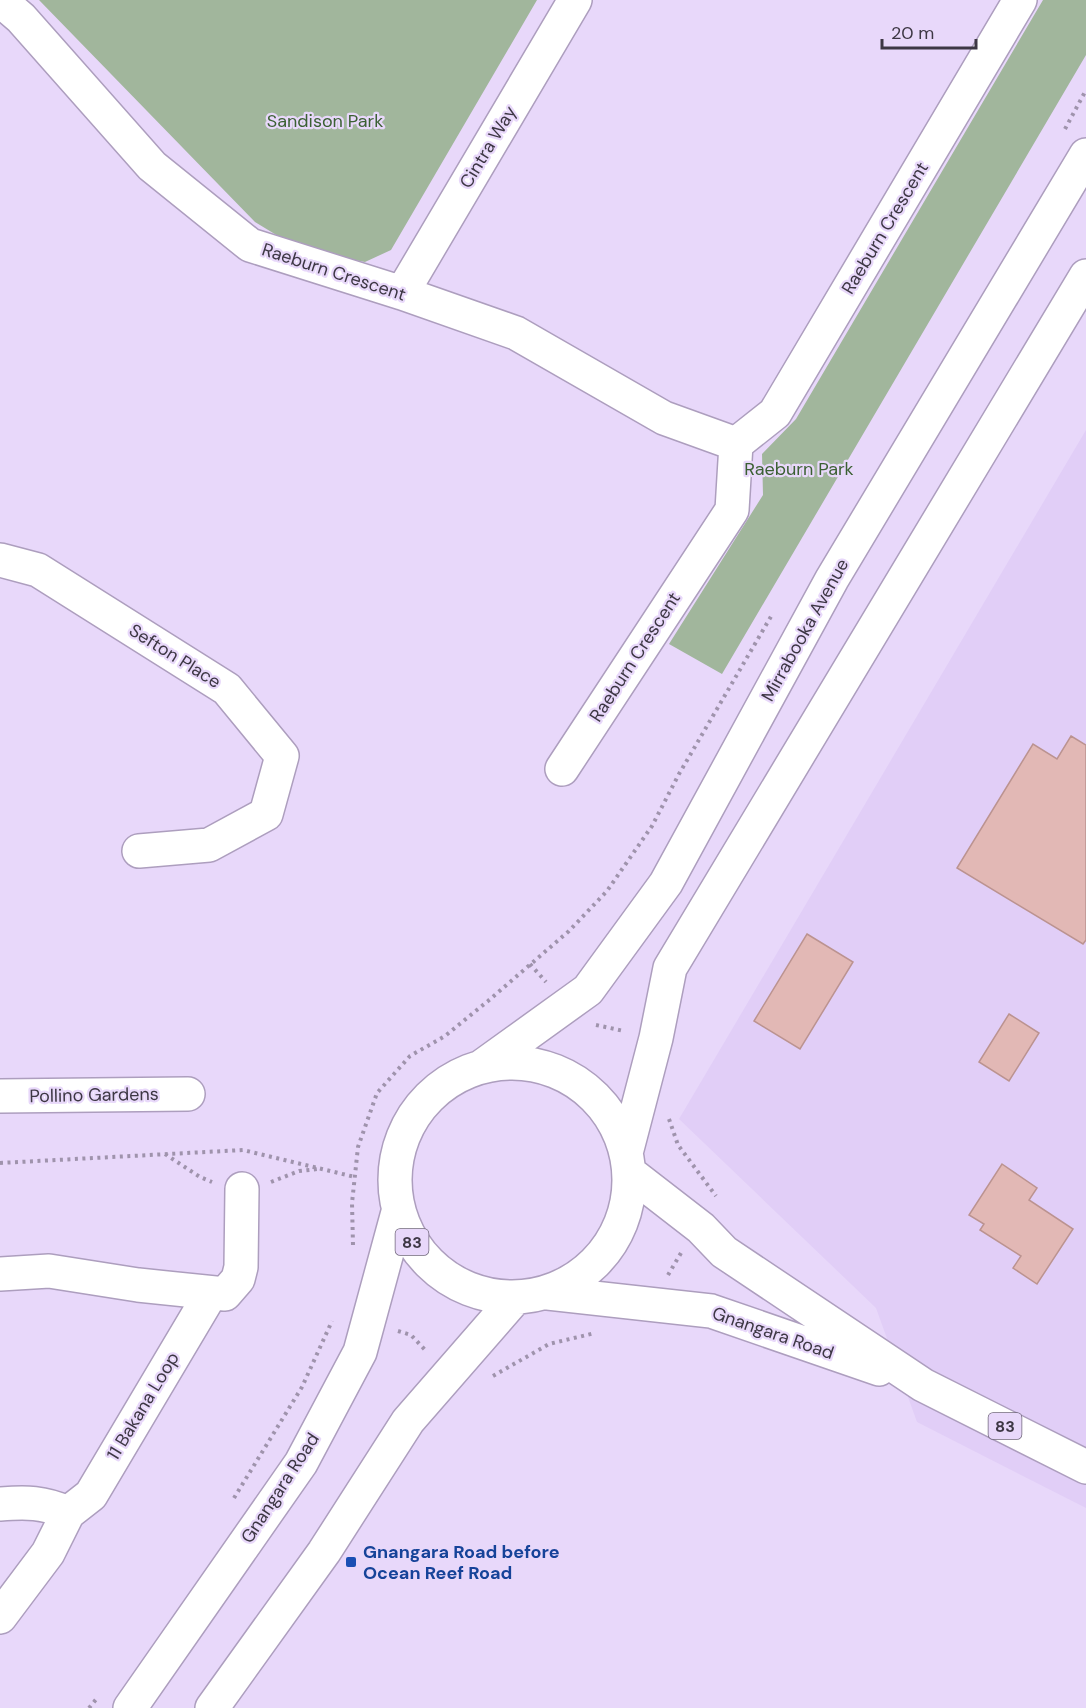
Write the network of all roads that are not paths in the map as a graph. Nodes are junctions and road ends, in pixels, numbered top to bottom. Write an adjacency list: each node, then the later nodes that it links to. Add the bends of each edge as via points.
1 (0, 0): 6 (main road, Raeburn Crescent, via 21,18 152,165 250,245)
2 (575, 0): 6 (main road, Cintra Way)
3 (1020, 0): 7 (main road, Raeburn Crescent, via 775,413)
4 (1086, 155): 11 (main road, Mirrabooka Avenue, via 832,579 666,884 588,990)
5 (1086, 276): 14 (main road, via 670,968)
6 (402, 293): 7 (main road, Raeburn Crescent, via 516,333 664,418)
7 (736, 444): 9 (main road, Raeburn Crescent, via 732,510)
8 (0, 560): 10 (main road, Sefton Place, via 38,570 227,688 282,756 266,814 209,845)
9 (562, 769)
10 (139, 851)
11 (481, 1066): 14 (main road, 83, via 518,1063 555,1071 587,1090 612,1118); 16 (main road, 83, via 447,1082 420,1106 401,1138 394,1175)
12 (188, 1094): 13 (main road, Pollino Gardens)
13 (0, 1096)
14 (628, 1163): 19 (main road, 83, via 627,1204 617,1233 600,1259 576,1279); 21 (main road, Gnangara Road / 83, via 724,1252)
15 (242, 1189): 18 (main road, via 238,1279 225,1294)
16 (398, 1212): 20 (main road, 83, via 411,1240 431,1265 456,1283 485,1294); 26 (main road, Gnangara Road / 83, via 360,1352 301,1463)
17 (0, 1275): 18 (main road, via 49,1270)
18 (211, 1293): 24 (main road, 11 Bakana Loop, via 91,1495)
19 (548, 1293): 20 (main road, 83); 21 (main road, Gnangara Road / 83, via 711,1311)
20 (516, 1297): 27 (main road, via 408,1421 324,1552)
21 (923, 1385): 22 (main road, Gnangara Road / 83)
22 (1086, 1467)
23 (0, 1504): 24 (main road, via 49,1504)
24 (68, 1512): 25 (main road, 11 Bakana Loop, via 48,1552)
25 (0, 1617)
26 (130, 1708)
27 (212, 1708)

